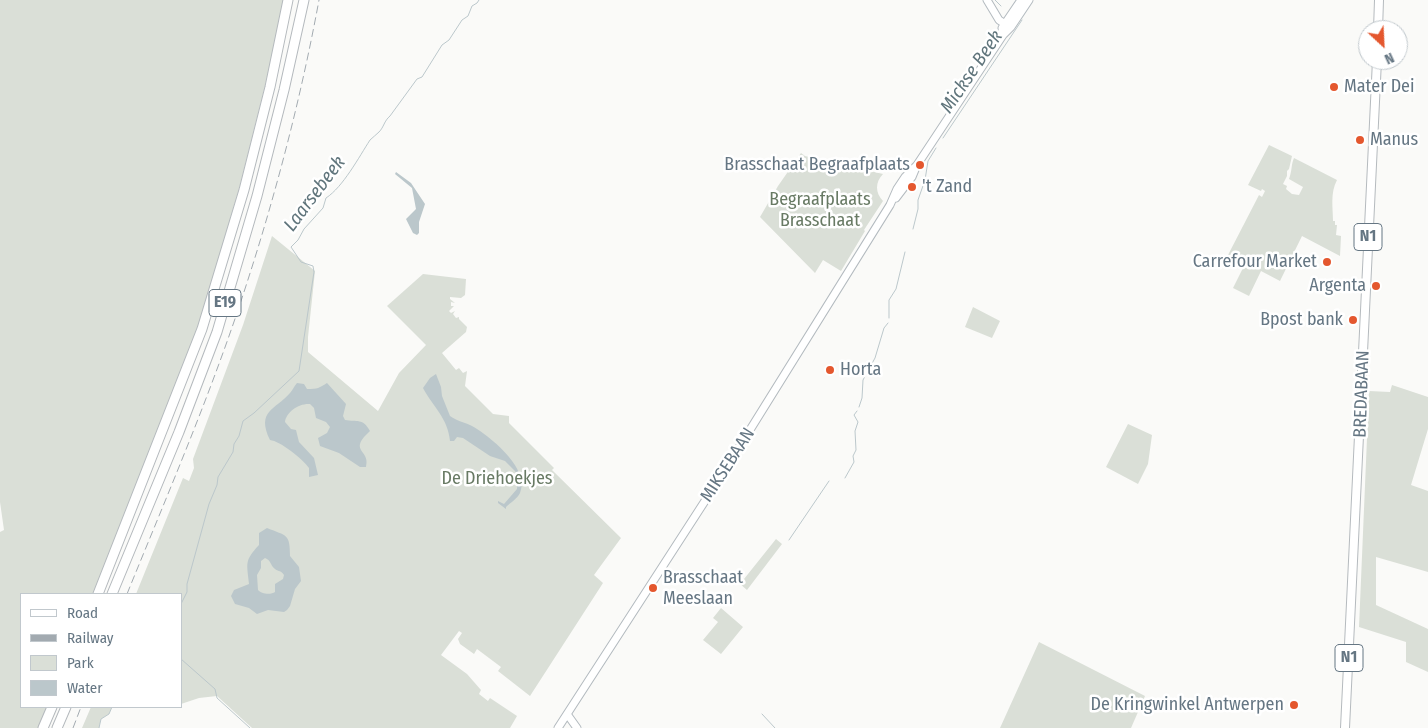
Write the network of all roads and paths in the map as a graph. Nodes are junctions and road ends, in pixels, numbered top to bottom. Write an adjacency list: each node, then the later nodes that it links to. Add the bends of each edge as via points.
1 (288, 0): 10 (highway, E19, via 244,190 202,329)
2 (304, 0): 11 (highway, E19, via 257,196 216,332)
3 (987, 0): 8 (street)
4 (1021, 0): 8 (street, MIKSEBAAN)
5 (1029, 0): 8 (street, MIKSEBAAN)
6 (1379, 0): 7 (main road)
7 (1378, 20)
8 (1009, 23): 14 (street, MIKSEBAAN)
9 (1377, 70): 19 (main road, BREDABAAN / N1)
10 (98, 593)
11 (112, 593)
12 (52, 708): 15 (highway)
13 (66, 708): 16 (highway)
14 (567, 714): 17 (street, MIKSEBAAN); 18 (street)
15 (43, 728)
16 (57, 728)
17 (558, 728)
18 (577, 728)
19 (1346, 728)

